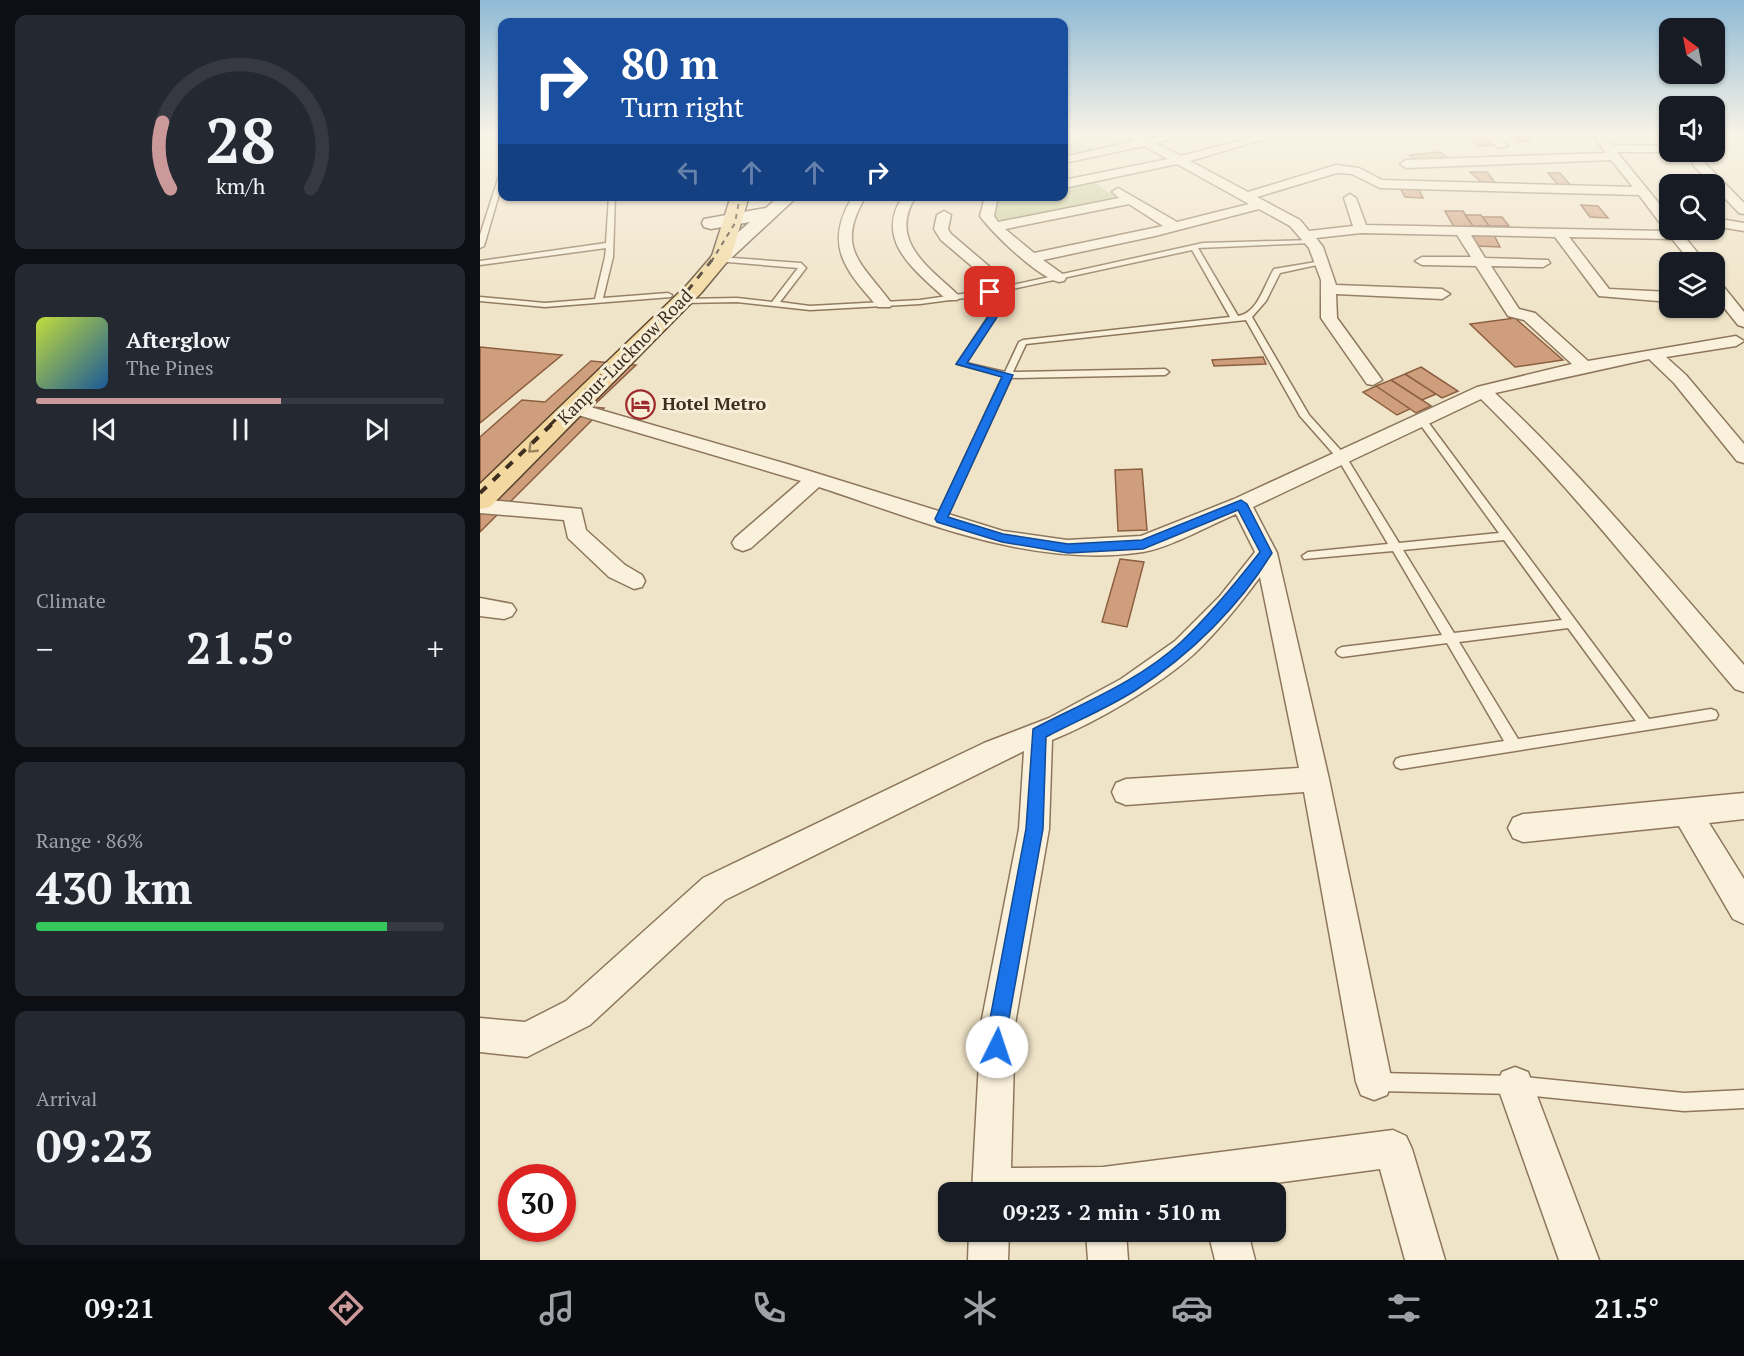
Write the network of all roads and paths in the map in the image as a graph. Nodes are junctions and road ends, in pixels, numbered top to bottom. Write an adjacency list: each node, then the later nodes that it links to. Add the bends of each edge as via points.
1 (496, 194): 35 (lane)
2 (1121, 194): 9 (street)
3 (1245, 194): 7 (street)
4 (1256, 194): 7 (street)
5 (1645, 194): 18 (street)
6 (1728, 194): 19 (street)
7 (1249, 196): 17 (street)
8 (1350, 198): 28 (street)
9 (1130, 200): 25 (street); 26 (street)
10 (612, 201): 34 (lane)
11 (740, 201): 23 (main road, Kanpur-Lucknow Road)
12 (784, 201): 21 (main road)
13 (856, 201): 56 (street, via 848,212 843,241 855,273)
14 (907, 201): 51 (street, via 899,214 899,231 910,256)
15 (991, 201): 25 (street, via 987,216)
16 (1533, 202): 20 (street)
17 (1263, 204): 26 (street); 32 (street, via 1295,223)
18 (1659, 209)
19 (1744, 210)
20 (1659, 211)
21 (770, 213): 23 (main road); 38 (main road)
22 (944, 215): 46 (street, via 941,229 946,237)
23 (735, 219): 38 (main road, Kanpur-Lucknow Road); 52 (main road, Kanpur-Lucknow Road, via 714,214 700,254)
24 (1725, 224): 27 (street)
25 (995, 227): 39 (street)
26 (1175, 227): 39 (street)
27 (1744, 227)
28 (1361, 229): 30 (street); 32 (street)
29 (1659, 230): 31 (street)
30 (1461, 231): 31 (street); 41 (street)
31 (1559, 233): 50 (street, via 1604,293)
32 (1308, 238): 36 (lane); 44 (street)
33 (1680, 240): 37 (street)
34 (609, 245): 42 (lane); 54 (lane)
35 (480, 246)
36 (1194, 247): 45 (lane); 59 (lane)
37 (1690, 252)
38 (720, 258): 52 (main road, Kanpur-Lucknow Road); 55 (lane, via 802,268)
39 (1031, 258): 45 (street)
40 (1422, 261): 41 (street)
41 (1481, 262): 43 (street); 62 (street, via 1514,313 1529,316)
42 (480, 263)
43 (1543, 263)
44 (1322, 264): 47 (street); 58 (lane, via 1277,271 1267,285 1262,305)
45 (1059, 278): 46 (lane)
46 (1006, 288): 48 (lane)
47 (1328, 289): 49 (street); 65 (street, via 1329,318)
48 (990, 292): 51 (lane); 64 (lane, via 994,314 961,364)
49 (1442, 294)
50 (1659, 296)
51 (952, 297): 56 (lane)
52 (676, 298): 54 (lane); 55 (lane); 67 (main road, Kanpur-Lucknow Road); 73 (main road, Kanpur-Lucknow Road)
53 (480, 299): 54 (lane, via 545,305)
54 (598, 301)
55 (775, 303): 56 (lane, via 810,308)
56 (884, 304)
57 (1725, 307): 60 (street)
58 (1248, 317): 59 (lane); 71 (lane, via 1305,416)
59 (1234, 318): 64 (lane, via 1023,342)
60 (1742, 339): 61 (street)
61 (1653, 354): 62 (street); 69 (street)
62 (1585, 367): 66 (street)
63 (1165, 372): 64 (lane)
64 (1008, 375): 78 (lane)
65 (1373, 380)
66 (1483, 391): 68 (street); 90 (street, via 1558,468)
67 (574, 408): 74 (street); 75 (main road, Kanpur-Lucknow Road, one-way to 75)
68 (1422, 420): 71 (street); 79 (lane)
69 (1722, 428): 70 (street); 72 (street)
70 (1744, 428)
71 (1342, 457): 76 (street); 81 (lane)
72 (1744, 457)
73 (480, 473)
74 (816, 479): 78 (street); 80 (street)
75 (480, 500)
76 (1241, 504): 78 (street, via 1143,544 1068,548 1002,538); 82 (street)
77 (480, 506): 84 (street, via 574,514 576,533 617,571)
78 (941, 519)
79 (1507, 536): 81 (lane); 87 (lane)
80 (743, 543)
81 (1396, 547): 83 (lane); 88 (lane)
82 (1266, 553): 93 (street, via 1228,602 1184,648 1130,686); 96 (street)
83 (1308, 556)
84 (634, 581)
85 (480, 607): 86 (street)
86 (504, 610)
87 (1571, 623): 88 (lane); 92 (lane)
88 (1450, 638): 89 (lane); 94 (lane)
89 (1342, 652)
90 (1744, 682)
91 (1711, 715): 92 (lane)
92 (1646, 725): 94 (lane)
93 (1039, 733): 102 (street, via 994,751 714,888 578,1013 527,1040); 106 (street, via 1035,829 998,1024)
94 (1514, 745): 95 (lane)
95 (1401, 763)
96 (1315, 779): 97 (street); 103 (street)
97 (1126, 792)
98 (1744, 806): 99 (street)
99 (1687, 813): 100 (street); 101 (street)
100 (1523, 828)
101 (1744, 908)
102 (480, 1035)
103 (1374, 1082): 104 (lane)
104 (1515, 1085): 105 (lane, via 1684,1102); 115 (street)
105 (1744, 1099)
106 (991, 1182)
107 (1218, 1182): 114 (street, via 1393,1149)
108 (989, 1242): 111 (street)
109 (1107, 1242): 112 (street)
110 (1230, 1242): 113 (street)
111 (988, 1260)
112 (1108, 1260)
113 (1235, 1260)
114 (1425, 1260)
115 (1579, 1260)

